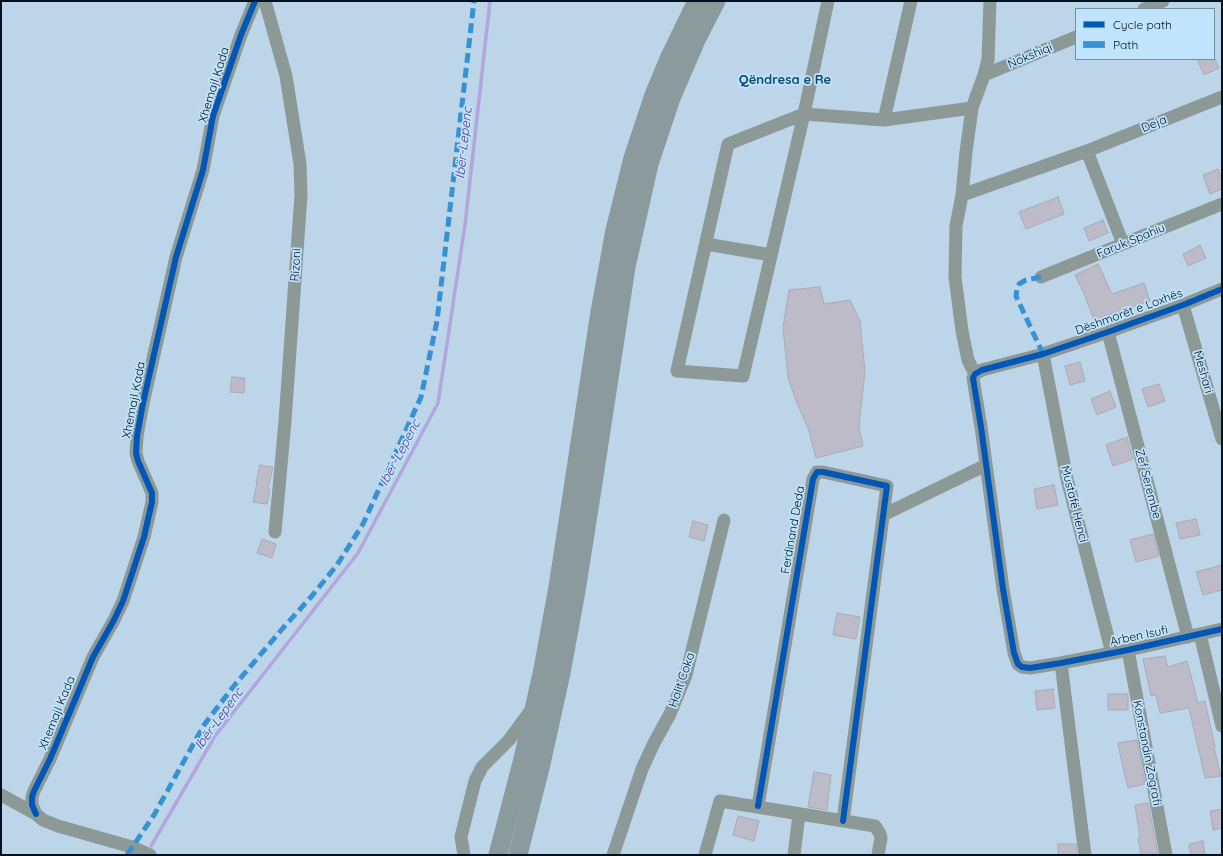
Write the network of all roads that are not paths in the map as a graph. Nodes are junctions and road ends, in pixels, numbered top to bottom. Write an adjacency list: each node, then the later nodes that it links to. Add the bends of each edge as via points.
1 (254, 1): 42 (street, Xhemajl Kada, via 213,116 203,170 176,257 143,403 136,453 152,493 144,537 123,601 93,657 34,791 32,805)
2 (265, 1): 32 (street, Rizoni, via 286,76 300,164 301,195)
3 (697, 1): 38 (highway, via 654,95 633,158 614,230 558,587)
4 (716, 1): 48 (highway, via 671,98 642,193 626,267 561,673)
5 (828, 1): 14 (street)
6 (911, 1): 15 (street)
7 (990, 1): 11 (street, via 988,60)
8 (1163, 1): 9 (street)
9 (1146, 8)
10 (1075, 37): 11 (street, Nokshiqi)
11 (984, 75): 13 (street)
12 (1222, 97): 16 (street, Deja)
13 (972, 108): 15 (street); 17 (street)
14 (804, 114): 15 (street); 19 (street, via 728,144); 21 (street)
15 (884, 120)
16 (1087, 151): 17 (street, Deja); 20 (street)
17 (962, 195): 27 (street, via 956,226 955,277 962,331 968,360)
18 (1222, 204): 20 (street, Faruk Spahiu)
19 (706, 244): 21 (street); 21 (street, via 677,372 743,376)
20 (1123, 244): 22 (street, Faruk Spahiu)
21 (771, 255)
22 (1041, 277)
23 (1222, 288): 24 (street, Dëshmorët e Loxhës)
24 (1183, 305): 25 (street, Dëshmorët e Loxhës); 28 (street, Meshari)
25 (1108, 332): 26 (street, Dëshmorët e Loxhës); 34 (street, Zef Serembe)
26 (1043, 354): 27 (street, Dëshmorët e Loxhës); 36 (street, Mustafë Henci, via 1067,479)
27 (975, 374): 29 (street, Arben Isufi, via 973,378)
28 (1222, 439)
29 (986, 465): 30 (street); 37 (street, Arben Isufi, via 1003,589 1016,660 1022,667 1030,668)
30 (883, 515): 41 (street, Ferdinand Deda, via 887,486 823,472 814,475); 44 (street, Ferdinand Deda)
31 (724, 520): 49 (street, Halit Coka, via 686,675 670,714 642,769)
32 (275, 532)
33 (1222, 629): 34 (street, Arben Isufi)
34 (1194, 636): 35 (street, Arben Isufi); 39 (street, Zef Serembe)
35 (1128, 650): 36 (street, Arben Isufi); 54 (street, Konstandin Zografi)
36 (1112, 653): 37 (street, Arben Isufi)
37 (1061, 663): 53 (street)
38 (536, 704): 46 (street, via 509,740 482,767 475,781 461,837); 47 (highway)
39 (1222, 726)
40 (1, 795): 42 (street)
41 (758, 806): 43 (street); 50 (street, via 720,800)
42 (36, 814): 45 (street, via 58,826 132,847)
43 (799, 814): 44 (street); 51 (street)
44 (843, 821): 52 (street, via 875,826 881,838)
45 (150, 855)
46 (464, 855)
47 (498, 855)
48 (518, 855)
49 (613, 855)
50 (705, 855)
51 (794, 855)
52 (878, 855)
53 (1085, 855)
54 (1166, 855)

